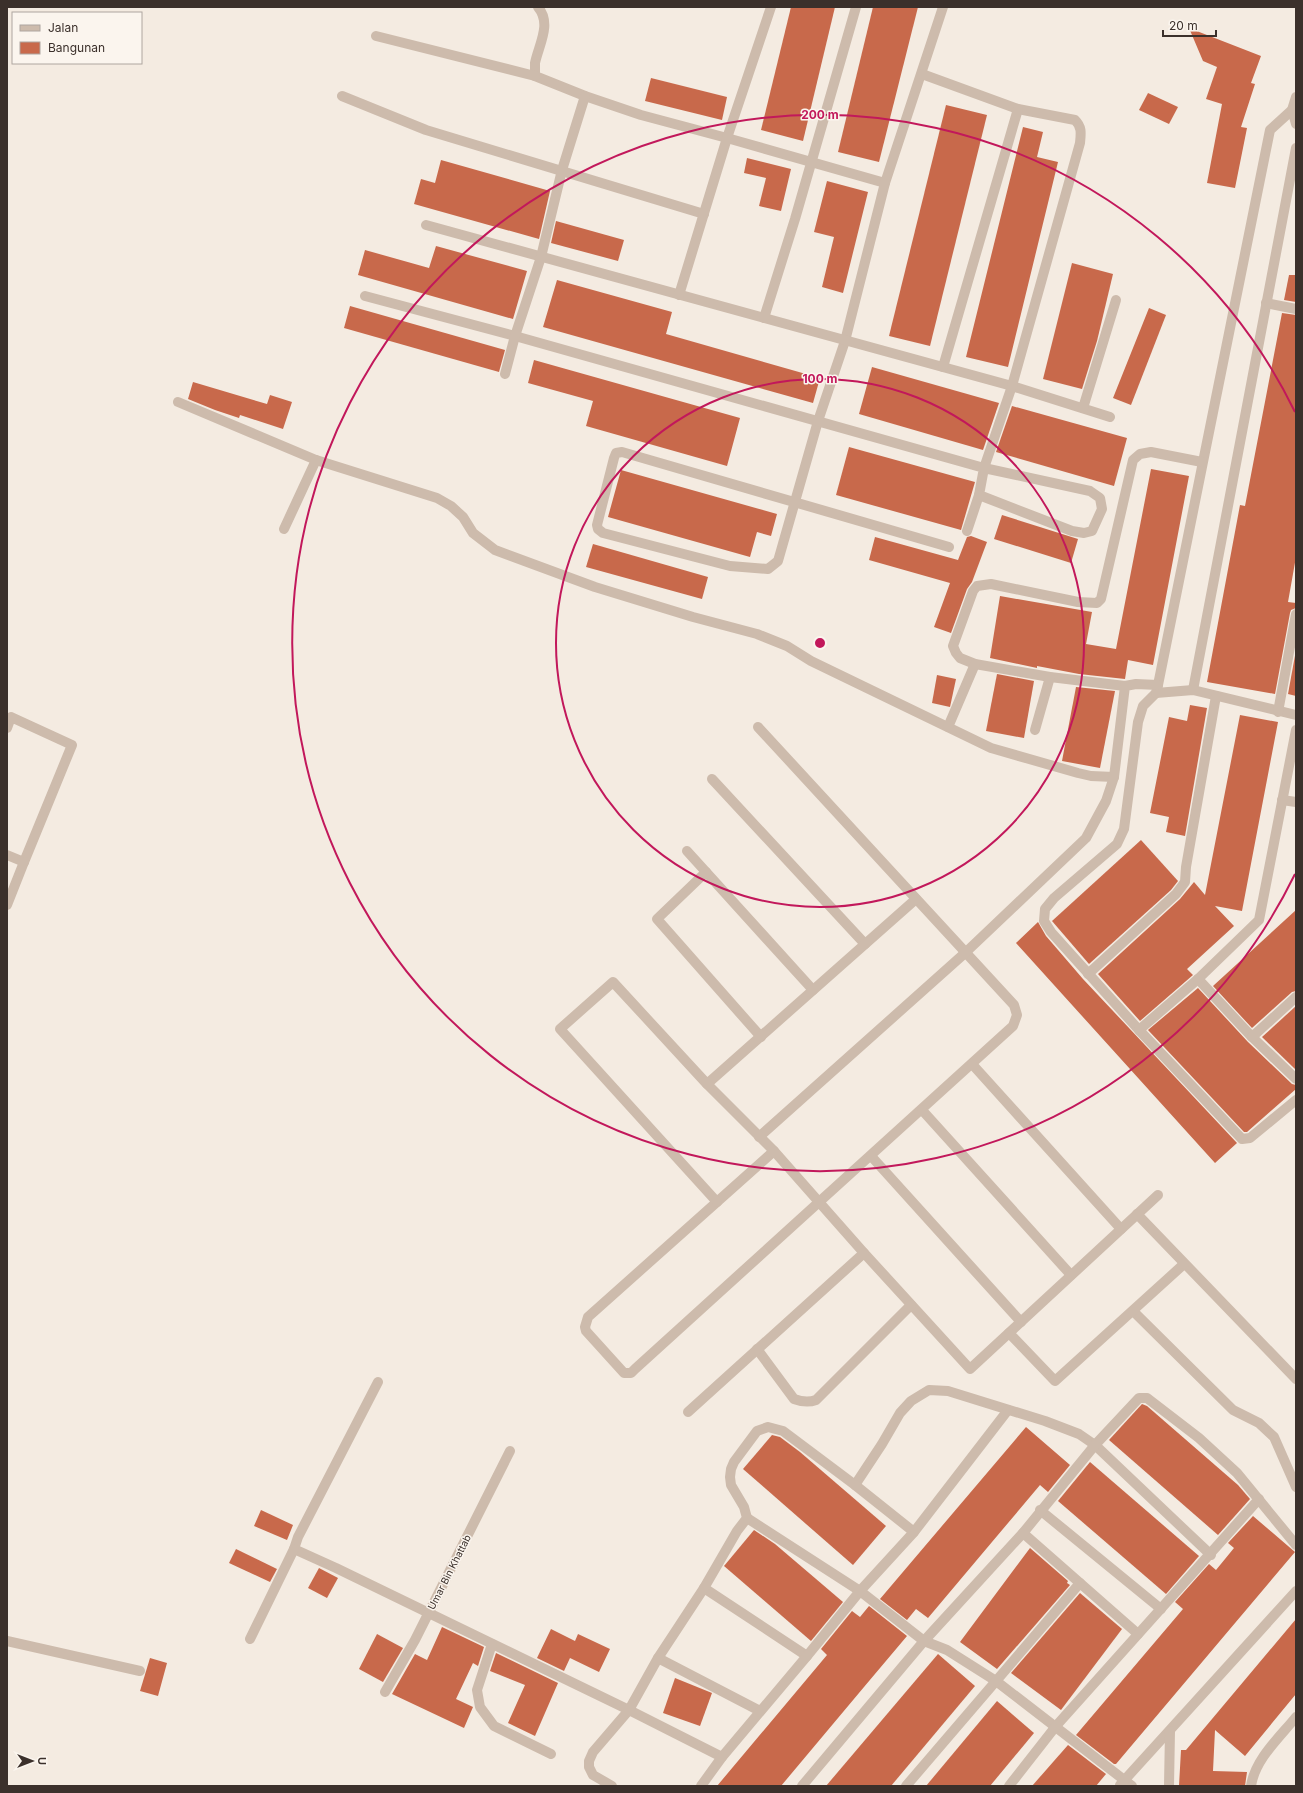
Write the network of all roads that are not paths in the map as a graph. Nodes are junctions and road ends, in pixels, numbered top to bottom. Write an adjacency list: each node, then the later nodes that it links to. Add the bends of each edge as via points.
1 (538, 7): 7 (street, via 543,13 545,26 535,63)
2 (771, 7): 14 (street)
3 (856, 7): 16 (street)
4 (943, 7): 6 (street)
5 (376, 36): 7 (street)
6 (922, 74): 11 (street); 18 (street)
7 (535, 76): 9 (street)
8 (342, 96): 17 (street, via 426,130)
9 (585, 96): 14 (street, via 641,115); 17 (street)
10 (1296, 97): 12 (street)
11 (1018, 109): 30 (street); 32 (street, via 1075,120 1080,125 1081,133)
12 (1292, 110): 13 (street); 38 (street, via 1270,130)
13 (1296, 124)
14 (727, 138): 16 (street); 19 (street)
15 (1296, 148): 25 (street)
16 (812, 162): 18 (street); 27 (street)
17 (562, 170): 19 (street); 21 (street)
18 (885, 184): 29 (street)
19 (704, 214): 22 (street)
20 (426, 225): 21 (street)
21 (541, 257): 22 (street); 28 (street)
22 (680, 295): 27 (street)
23 (365, 296): 28 (street)
24 (1116, 300): 34 (street)
25 (1266, 303): 26 (street); 51 (street)
26 (1296, 309)
27 (764, 318): 29 (street)
28 (515, 336): 31 (street); 36 (street)
29 (845, 340): 30 (street); 36 (street)
30 (943, 367): 32 (street)
31 (505, 374)
32 (1012, 386): 34 (street); 39 (street)
33 (178, 402): 37 (street)
34 (1082, 408): 35 (street)
35 (1110, 417)
36 (818, 421): 39 (street); 41 (street)
37 (316, 460): 42 (street); 56 (street, via 437,498 457,511 473,533 495,550 595,588 757,634 787,646 811,661)
38 (1202, 462): 47 (street, via 1151,452 1140,454 1133,460 1102,600 1097,603 1078,602 991,584 977,586 953,646 960,658); 50 (street)
39 (984, 468): 40 (street); 40 (street, via 1090,491 1100,498 1102,509 1092,531 1084,533 1072,531)
40 (980, 495): 43 (street)
41 (794, 501): 41 (street, via 778,561 768,569 741,568 692,556 603,533 597,525 614,458 616,453 622,452); 44 (street)
42 (284, 529)
43 (967, 531)
44 (949, 547)
45 (1296, 614): 46 (street)
46 (1294, 634): 53 (street)
47 (974, 664): 48 (street); 56 (street)
48 (1050, 677): 49 (street); 58 (street)
49 (1125, 686): 50 (street, via 1136,684); 60 (street)
50 (1157, 689): 51 (street); 72 (street, via 1143,706 1138,722 1124,829 1117,844 1054,898 1045,909 1044,921 1051,932)
51 (1193, 690): 52 (street)
52 (1216, 696): 53 (street); 72 (street, via 1185,882 1176,894)
53 (1278, 712): 54 (street)
54 (1296, 715)
55 (758, 727): 68 (street)
56 (948, 727): 60 (street, via 991,748 1078,774)
57 (7, 728): 66 (street, via 12,717 72,745)
58 (1035, 730)
59 (1296, 730): 62 (street)
60 (1114, 777): 71 (street, via 1106,801 1086,838)
61 (712, 779): 70 (street)
62 (1282, 800): 63 (street); 73 (street, via 1259,920)
63 (1296, 802)
64 (687, 851): 67 (street)
65 (7, 855): 66 (street)
66 (24, 862): 69 (street)
67 (706, 872): 74 (street); 77 (street, via 657,919)
68 (916, 899): 70 (street); 71 (street)
69 (7, 905)
70 (865, 944): 74 (street)
71 (965, 953): 79 (street, via 1014,1005 1017,1015 1013,1026); 84 (street)
72 (1088, 974): 76 (street)
73 (1198, 979): 76 (street); 78 (street)
74 (813, 990): 77 (street)
75 (1296, 997): 78 (street)
76 (1139, 1030): 82 (street, via 1242,1139 1250,1138)
77 (761, 1037): 81 (street)
78 (1252, 1037): 80 (street)
79 (972, 1064): 83 (street); 91 (street)
80 (1296, 1078)
81 (708, 1084): 84 (street); 88 (street, via 613,982 560,1029)
82 (1296, 1100)
83 (922, 1110): 86 (street); 94 (street)
84 (759, 1137): 85 (street)
85 (774, 1151): 88 (street); 89 (street)
86 (871, 1156): 89 (street); 97 (street)
87 (1158, 1195): 90 (street)
88 (716, 1202): 89 (street, via 588,1317 585,1327 588,1335 624,1373 635,1369)
89 (820, 1203): 92 (street)
90 (1137, 1214): 91 (street); 93 (street)
91 (1121, 1229): 94 (street)
92 (864, 1253): 95 (street); 99 (street)
93 (1184, 1264): 96 (street); 100 (street)
94 (1071, 1275): 97 (street)
95 (912, 1305): 98 (street, via 970,1369); 99 (street, via 816,1400 810,1402 794,1399)
96 (1133, 1311): 98 (street, via 1055,1381); 107 (street, via 1232,1410 1259,1423 1274,1437)
97 (1021, 1322): 98 (street)
98 (1009, 1333)
99 (757, 1349): 103 (street)
100 (1296, 1379)
101 (378, 1382): 114 (street)
102 (1008, 1410): 104 (street, via 1079,1434); 106 (street, via 943,1390 929,1390 911,1400 900,1412); 111 (street)
103 (688, 1412)
104 (1095, 1446): 108 (street, via 1139,1398 1147,1398 1199,1438 1237,1473); 109 (street); 115 (street)
105 (510, 1451): 121 (street, Umar Bin Khattab)
106 (855, 1485): 110 (street, via 783,1432 774,1428 762,1428 757,1431 731,1469 731,1485 744,1506); 111 (street)
107 (1296, 1487)
108 (1259, 1499): 113 (street); 115 (street)
109 (1040, 1510): 112 (street); 120 (street)
110 (747, 1518): 117 (street); 118 (street)
111 (914, 1532): 118 (street)
112 (1023, 1533): 116 (street); 125 (street)
113 (1296, 1545)
114 (294, 1549): 121 (street); 123 (street)
115 (1211, 1555): 120 (street)
116 (1080, 1583): 122 (street); 130 (street)
117 (704, 1588): 127 (street); 128 (street)
118 (860, 1591): 125 (street); 127 (street)
119 (1296, 1591): 136 (street)
120 (1161, 1609): 122 (street)
121 (428, 1613): 126 (street); 131 (street, Umar Bin Khattab, via 396,1677)
122 (1138, 1634): 135 (street)
123 (250, 1639)
124 (7, 1641): 129 (street)
125 (924, 1641): 130 (street, via 947,1650); 142 (street)
126 (492, 1644): 132 (street); 137 (street, via 477,1690 480,1707 494,1726)
127 (807, 1656): 133 (street)
128 (658, 1658): 132 (street); 133 (street)
129 (140, 1671)
130 (996, 1681): 135 (street); 143 (street)
131 (385, 1692)
132 (629, 1710): 138 (street); 139 (street, via 593,1752 589,1761 593,1775)
133 (760, 1711): 138 (street)
134 (1296, 1717): 146 (street, via 1259,1764)
135 (1056, 1726): 140 (street); 144 (street)
136 (1170, 1731): 140 (street); 145 (street)
137 (551, 1754)
138 (722, 1757): 141 (street)
139 (605, 1784)
140 (1125, 1784)
141 (701, 1786)
142 (802, 1786)
143 (906, 1786)
144 (1009, 1786)
145 (1169, 1786)
146 (1251, 1786)

